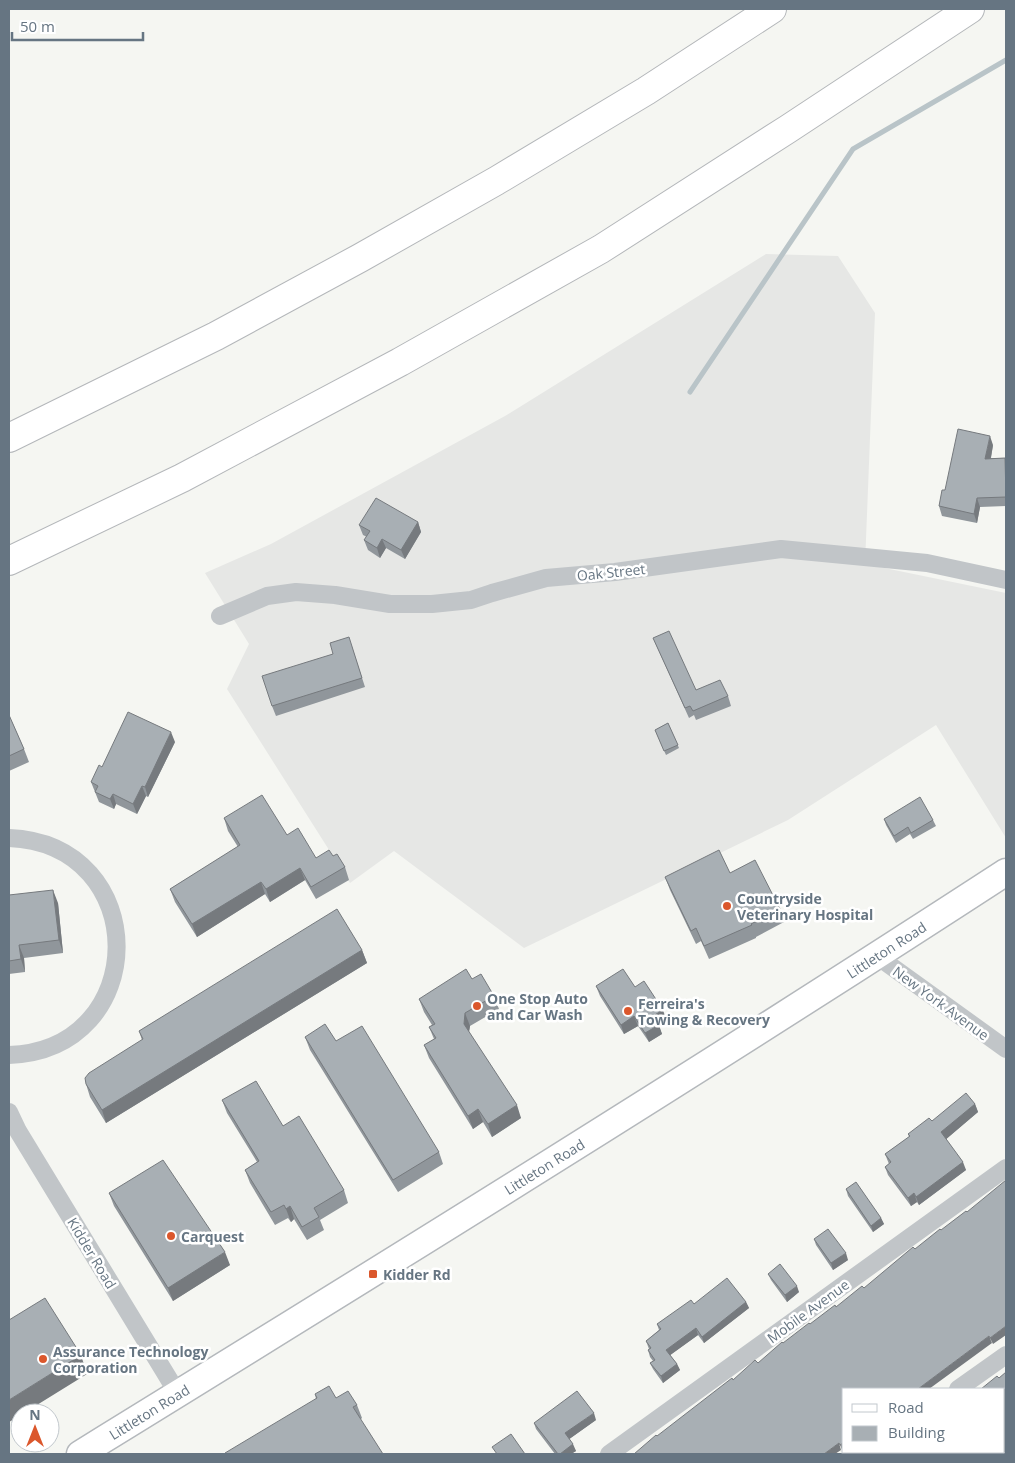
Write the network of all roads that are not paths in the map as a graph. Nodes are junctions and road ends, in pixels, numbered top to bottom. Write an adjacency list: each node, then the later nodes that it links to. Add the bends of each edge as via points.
1 (772, 9): 3 (highway, via 638,96 360,258 216,336)
2 (970, 9): 4 (highway, via 601,249 400,362 182,478)
3 (9, 438)
4 (9, 561)
5 (1006, 580): 6 (street, Oak Street, via 927,563 781,549 546,578 472,600 432,604 390,604 335,594 296,592 267,596)
6 (220, 616)
7 (9, 838): 11 (street, via 23,838 61,851 87,871 102,890 114,919 117,950 112,980 88,1021 50,1047)
8 (1006, 872): 9 (main road, Littleton Road)
9 (877, 956): 10 (street, New York Avenue); 16 (main road, Littleton Road)
10 (1006, 1049)
11 (9, 1055)
12 (9, 1112): 16 (street, Kidder Road)
13 (1006, 1168): 18 (street, Mobile Avenue)
14 (1006, 1355): 15 (street)
15 (959, 1388)
16 (178, 1394): 17 (main road, Littleton Road)
17 (80, 1454)
18 (609, 1454)

